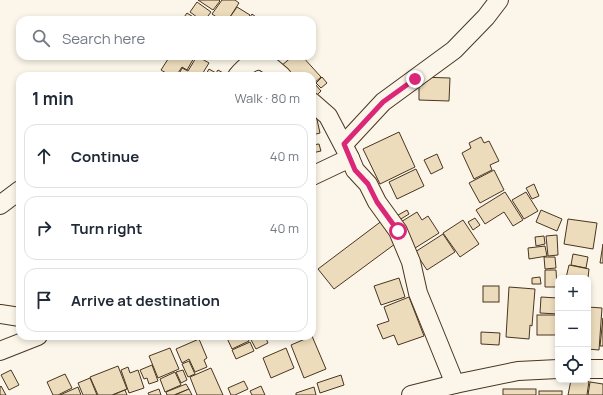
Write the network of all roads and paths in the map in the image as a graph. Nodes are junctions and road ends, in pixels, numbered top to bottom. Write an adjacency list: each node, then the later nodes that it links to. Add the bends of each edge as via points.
1 (499, 0): 5 (street, via 454,50 383,102)
2 (241, 72): 3 (street, via 256,61 264,62)
3 (277, 72)
4 (316, 106): 5 (street, via 328,116)
5 (347, 151): 6 (street); 16 (street, via 355,170 368,184 377,202 398,231 411,262 418,293)
6 (316, 173)
7 (16, 193): 8 (street)
8 (0, 205)
9 (0, 314): 10 (street)
10 (16, 316)
11 (28, 340): 12 (street)
12 (0, 351)
13 (555, 369): 16 (street, via 518,371)
14 (591, 369): 15 (street)
15 (603, 369)
16 (454, 384): 17 (street)
17 (411, 395)

